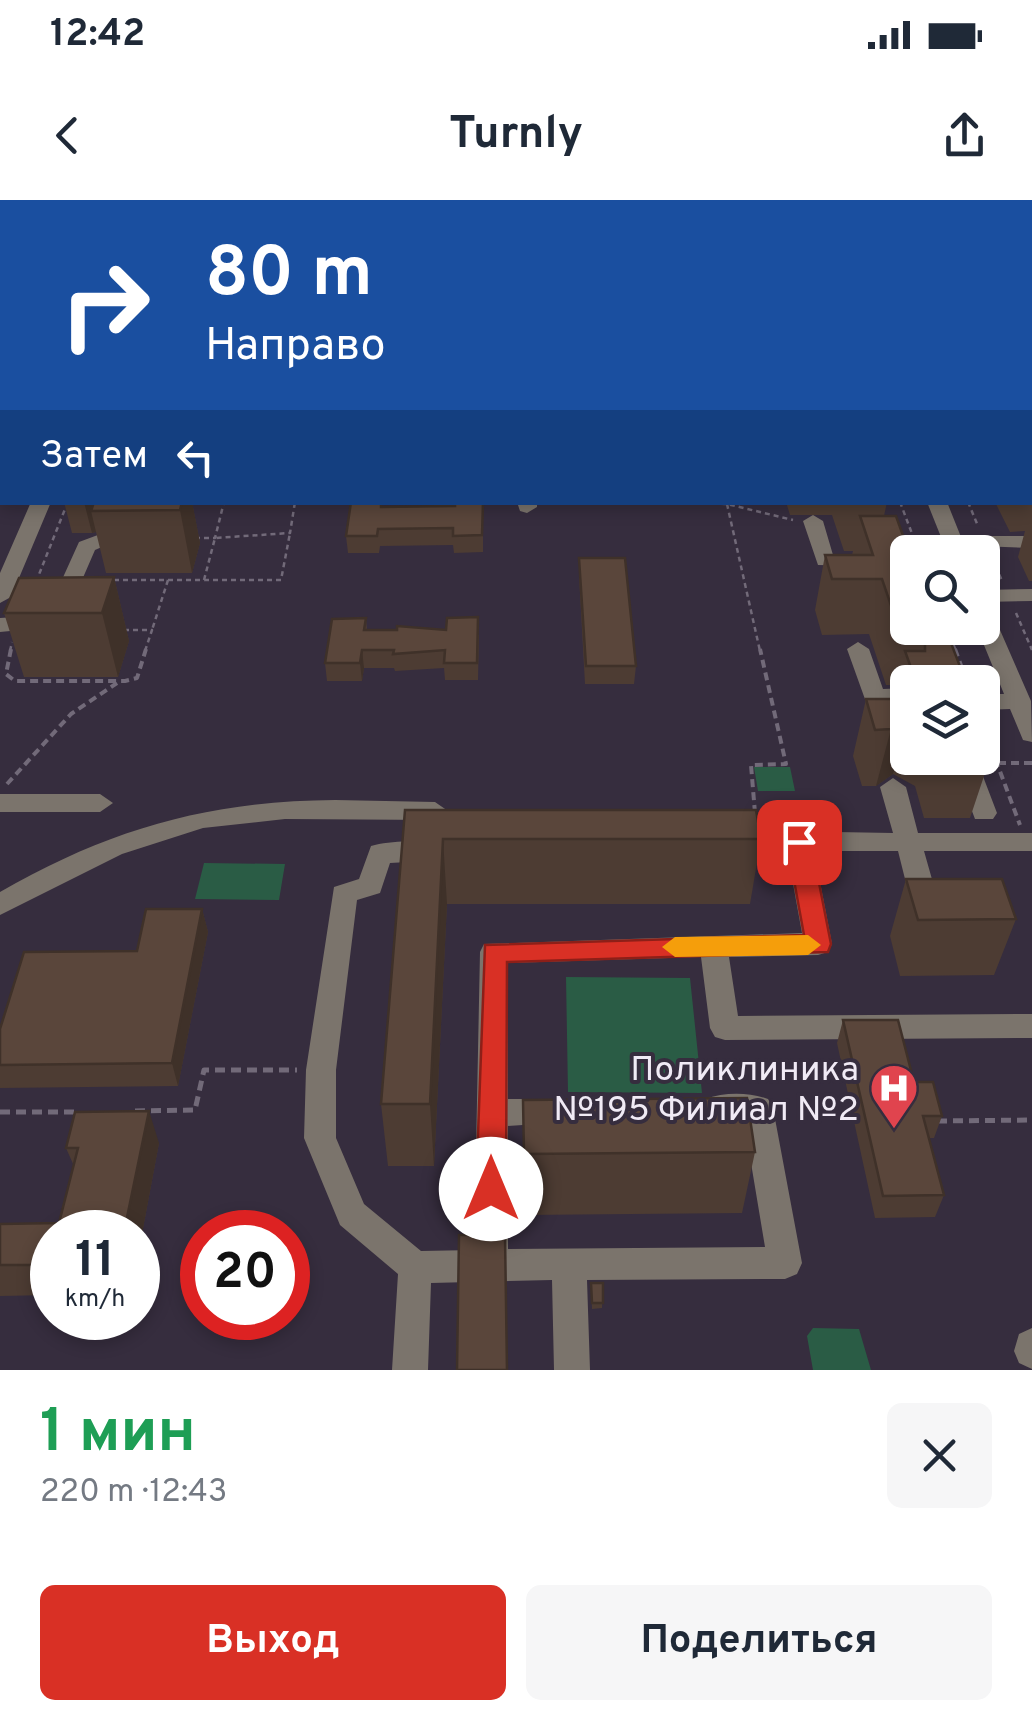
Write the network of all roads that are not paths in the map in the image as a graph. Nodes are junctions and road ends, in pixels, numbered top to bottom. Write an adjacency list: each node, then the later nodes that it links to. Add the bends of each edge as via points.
1 (141, 505): 15 (street, via 131,530 86,546 54,621)
2 (938, 505): 7 (street)
3 (39, 506): 4 (street); 14 (street)
4 (65, 509)
5 (813, 521): 11 (street, via 825,561)
6 (884, 532): 10 (street)
7 (950, 535)
8 (1000, 542): 9 (street)
9 (1032, 542)
10 (890, 544)
11 (890, 566)
12 (1000, 588): 13 (street)
13 (1032, 595)
14 (0, 597)
15 (9, 625)
16 (995, 645): 20 (street)
17 (858, 649): 18 (street, via 874,697)
18 (890, 697)
19 (1000, 702): 20 (street)
20 (1018, 702): 21 (street)
21 (1032, 734)
22 (970, 775): 27 (street)
23 (893, 787): 31 (street)
24 (100, 802): 25 (street)
25 (0, 804)
26 (470, 811): 33 (street, via 287,811 175,826 72,862)
27 (984, 814)
28 (701, 836): 29 (street)
29 (799, 842): 31 (street); 35 (street, via 818,944)
30 (1029, 842): 31 (street)
31 (908, 843): 34 (street)
32 (473, 853): 42 (street, via 380,853 370,886 344,894 321,1070 320,1138 352,1214)
33 (0, 906)
34 (930, 920)
35 (713, 946): 36 (street, via 724,1028); 39 (street, via 494,952)
36 (1032, 1026)
37 (681, 1109): 40 (street, via 757,1108 785,1264)
38 (586, 1111): 39 (street)
39 (492, 1113): 41 (street)
40 (569, 1264): 41 (street); 44 (street)
41 (491, 1265): 42 (street)
42 (415, 1268): 43 (street)
43 (410, 1370)
44 (572, 1370)

